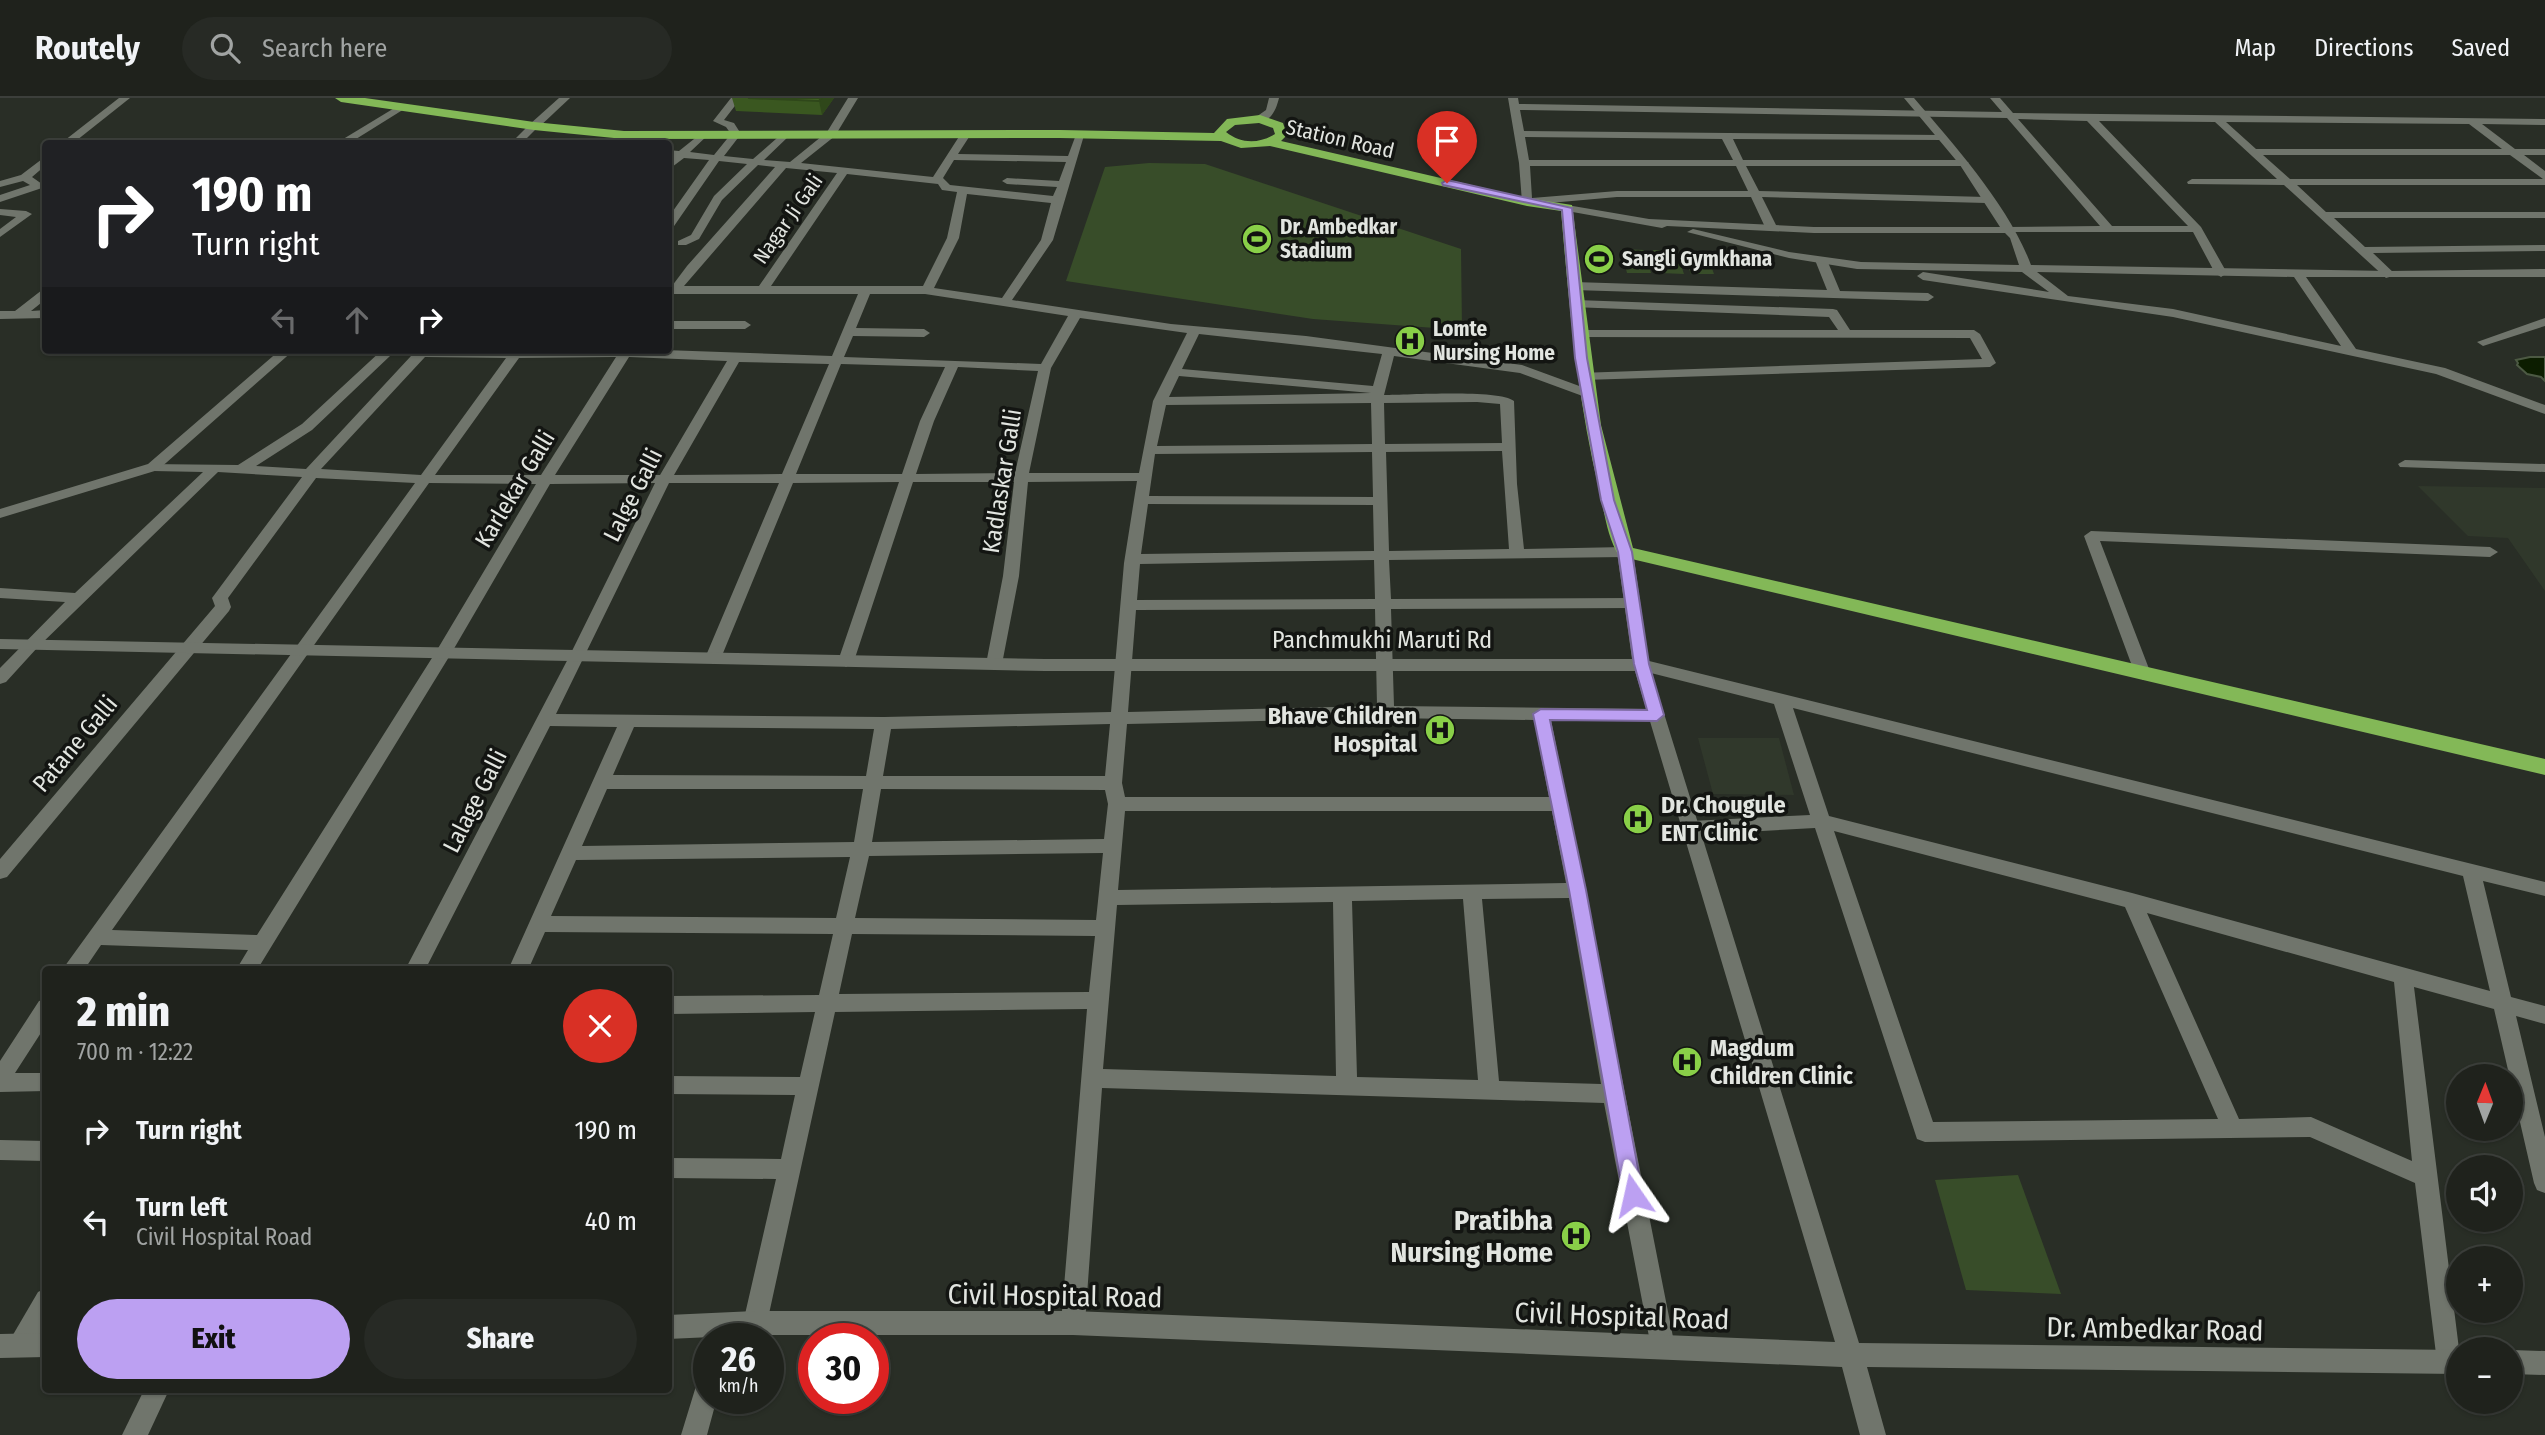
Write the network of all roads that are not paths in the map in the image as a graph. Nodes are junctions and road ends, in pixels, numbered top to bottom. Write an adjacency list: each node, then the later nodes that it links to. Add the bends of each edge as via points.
1 (125, 98): 32 (street)
2 (341, 98): 12 (highway)
3 (565, 98): 20 (street)
4 (736, 98): 23 (street, via 718,121 730,125)
5 (853, 98): 25 (street)
6 (1275, 98): 16 (street, via 1271,111)
7 (1712, 98): 21 (street)
8 (1718, 98): 21 (street)
9 (1909, 98): 13 (street)
10 (1995, 98): 14 (street)
11 (1513, 103): 21 (street); 28 (street)
12 (404, 106): 20 (highway); 33 (street)
13 (1921, 113): 14 (street); 21 (street); 30 (street)
14 (2009, 114): 15 (street); 76 (street)
15 (2090, 118): 17 (street); 74 (street)
16 (1259, 119): 29 (highway, via 1230,122 1220,129); 35 (highway, via 1274,122 1282,130)
17 (2217, 119): 18 (street); 36 (street)
18 (2471, 121): 19 (street); 37 (street)
19 (2545, 122)
20 (534, 126): 31 (highway); 34 (street)
21 (1729, 126): 28 (street); 30 (street); 48 (street)
22 (704, 134): 23 (highway); 31 (highway); 40 (street)
23 (736, 134): 24 (highway); 41 (street)
24 (785, 134): 25 (highway); 44 (street)
25 (831, 134): 26 (highway); 50 (street)
26 (967, 134): 27 (highway); 42 (street)
27 (1081, 134): 29 (highway); 43 (street)
28 (1519, 134): 47 (street)
29 (1222, 137): 35 (highway, Station Road, via 1248,145)
30 (1940, 138): 49 (street)
31 (620, 139)
32 (70, 140)
33 (347, 140)
34 (519, 140)
35 (1269, 142): 66 (highway, Station Road)
36 (2253, 152): 37 (street); 57 (street)
37 (2512, 152): 38 (street); 52 (street)
38 (2545, 152)
39 (672, 153): 40 (street)
40 (682, 153): 41 (street); 46 (street)
41 (717, 157): 44 (street); 71 (street)
42 (951, 157): 43 (street); 54 (street)
43 (1072, 159): 60 (street)
44 (758, 161): 50 (street); 78 (street, via 718,198 695,237)
45 (42, 162): 53 (street)
46 (672, 163)
47 (1524, 163): 48 (street); 66 (street)
48 (1739, 163): 49 (street); 62 (street)
49 (1964, 163): 65 (street)
50 (789, 164): 51 (street); 90 (street)
51 (845, 170): 54 (street); 88 (street, Nagar Ji Gali)
52 (2545, 176)
53 (25, 177): 59 (street); 63 (street, via 38,186)
54 (936, 180): 61 (street, via 946,188)
55 (1007, 181): 60 (street)
56 (2192, 182): 57 (street)
57 (2288, 183): 58 (street); 69 (street)
58 (2545, 183)
59 (0, 184)
60 (1063, 184): 64 (street)
61 (962, 188): 64 (street); 91 (street, via 953,238)
62 (1754, 194): 65 (street); 66 (street, via 1617,194); 73 (street)
63 (0, 199)
64 (1057, 200): 97 (street, via 1046,240)
65 (1986, 200): 75 (street)
66 (1527, 202): 67 (highway, Station Road)
67 (1567, 208): 72 (street); 93 (highway)
68 (0, 212): 77 (street, via 26,214)
69 (2323, 215): 70 (street); 80 (street)
70 (2545, 215)
71 (672, 221)
72 (1651, 222): 73 (street); 81 (street)
73 (1771, 227): 75 (street)
74 (2197, 229): 76 (street); 84 (street)
75 (2008, 230): 76 (street); 83 (street)
76 (2109, 230)
77 (0, 234)
78 (682, 243)
79 (2545, 248): 80 (street)
80 (2362, 250): 87 (street)
81 (1821, 260): 82 (street); 92 (street)
82 (1857, 265): 83 (street); 96 (street)
83 (2027, 270): 84 (street); 96 (street)
84 (2221, 273): 86 (street)
85 (2545, 273): 87 (street)
86 (2298, 274): 87 (street); 112 (street)
87 (2390, 275)
88 (763, 289): 89 (street); 90 (street)
89 (866, 289): 91 (street); 106 (street)
90 (672, 290)
91 (927, 290): 97 (street)
92 (1835, 294): 93 (street); 95 (street)
93 (1575, 295): 108 (highway); 109 (street, via 1833,313)
94 (42, 296): 99 (street)
95 (1928, 297)
96 (2065, 299): 112 (street, via 2173,313)
97 (1004, 302): 98 (street)
98 (1076, 313): 105 (street); 122 (street, Kadlaskar Galli)
99 (18, 314): 100 (street); 101 (street)
100 (42, 314)
101 (0, 315)
102 (2545, 322): 110 (street)
103 (672, 325): 104 (street)
104 (745, 326)
105 (1195, 330): 111 (street); 123 (street)
106 (849, 332): 107 (street); 120 (street)
107 (924, 333)
108 (1579, 333): 109 (street); 124 (highway)
109 (1847, 335): 124 (street, via 1974,334 1990,363)
110 (2483, 342)
111 (1389, 351): 124 (street, via 1522,369); 125 (street)
112 (2352, 352): 127 (street, via 2440,371)
113 (283, 354): 132 (street)
114 (386, 354): 135 (street, via 307,427)
115 (420, 354): 136 (street)
116 (515, 354): 140 (street)
117 (623, 354): 141 (street, Karlekar Galli)
118 (666, 354): 119 (street)
119 (735, 359): 120 (street); 142 (street, Lalge Galli)
120 (838, 362): 121 (street); 143 (street)
121 (953, 363): 122 (street); 138 (street, via 927,421)
122 (1045, 368): 139 (street, Kadlaskar Galli)
123 (1176, 372): 125 (street); 126 (street)
124 (1586, 385): 147 (highway, via 1608,500)
125 (1378, 395): 126 (street); 128 (street, via 1507,401); 129 (street)
126 (1160, 401): 130 (street)
127 (2545, 410)
128 (1509, 447): 129 (street); 149 (street)
129 (1377, 448): 130 (street); 145 (street)
130 (1149, 450): 137 (street)
131 (2405, 464): 134 (street)
132 (153, 467): 133 (street); 146 (street)
133 (215, 468): 135 (street); 153 (street)
134 (2545, 468)
135 (240, 470): 136 (street)
136 (311, 473): 140 (street); 159 (street, Patane Galli, via 220,598 223,607)
137 (1144, 477): 139 (street); 144 (street)
138 (909, 478): 139 (street); 143 (street); 164 (street)
139 (1021, 478): 165 (street, Kadlaskar Galli)
140 (426, 479): 141 (street); 160 (street)
141 (545, 480): 142 (street); 161 (street, Karlekar Galli)
142 (664, 480): 143 (street); 162 (street, Lalge Galli)
143 (789, 480): 163 (street)
144 (1141, 500): 145 (street); 151 (street)
145 (1379, 501): 150 (street)
146 (0, 514)
147 (1625, 552): 149 (street); 155 (street); 169 (highway)
148 (2490, 552): 169 (street, via 2091,536)
149 (1517, 554): 150 (street)
150 (1381, 555): 151 (street); 154 (street)
151 (1133, 559): 156 (street)
152 (0, 593): 153 (street)
153 (79, 598): 158 (street)
154 (1382, 603): 155 (street); 156 (street); 168 (street)
155 (1632, 603): 166 (street)
156 (1129, 605): 167 (street)
157 (0, 643): 158 (street, Panchmukhi Maruti Rd)
158 (32, 644): 159 (street, Panchmukhi Maruti Rd); 170 (street)
159 (187, 647): 160 (street, Panchmukhi Maruti Rd); 191 (street, Patane Galli)
160 (304, 650): 161 (street, Panchmukhi Maruti Rd); 201 (street)
161 (444, 652): 162 (street, Panchmukhi Maruti Rd); 202 (street, Karlekar Galli)
162 (578, 655): 163 (street, Panchmukhi Maruti Rd); 176 (street, Lalage Galli)
163 (713, 658): 164 (street, Panchmukhi Maruti Rd)
164 (846, 661): 165 (street, Panchmukhi Maruti Rd)
165 (994, 664): 167 (street, Panchmukhi Maruti Rd)
166 (1641, 664): 168 (street, Panchmukhi Maruti Rd); 171 (street, Panchmukhi Maruti Rd); 174 (street)
167 (1123, 665): 168 (street, Panchmukhi Maruti Rd); 175 (street)
168 (1385, 665): 172 (street)
169 (2143, 674): 179 (highway)
170 (0, 678)
171 (1782, 699): 185 (street); 190 (street, Panchmukhi Maruti Rd)
172 (1386, 712): 173 (street); 175 (street)
173 (1541, 714): 174 (street); 184 (street)
174 (1657, 715): 186 (street)
175 (1119, 718): 178 (street); 182 (street)
176 (544, 720): 177 (street); 205 (street, Lalage Galli)
177 (628, 722): 178 (street); 180 (street)
178 (884, 723): 181 (street)
179 (2545, 768)
180 (602, 782): 181 (street); 189 (street)
181 (873, 783): 182 (street); 188 (street)
182 (1113, 783): 183 (street)
183 (1117, 804): 184 (street); 187 (street)
184 (1559, 804): 193 (street)
185 (1822, 821): 186 (street); 197 (street); 222 (street, via 1925,1132)
186 (1691, 828): 239 (street)
187 (1113, 846): 188 (street); 196 (street)
188 (861, 850): 189 (street); 199 (street)
189 (570, 853): 198 (street)
190 (2472, 869): 192 (street, Panchmukhi Maruti Rd); 209 (street)
191 (0, 872)
192 (2545, 889)
193 (1577, 890): 194 (street); 221 (street)
194 (1472, 892): 195 (street); 220 (street)
195 (1342, 894): 196 (street); 219 (street)
196 (1109, 898): 200 (street)
197 (2132, 901): 207 (street); 222 (street)
198 (538, 923): 199 (street); 206 (street)
199 (844, 926): 200 (street); 210 (street)
200 (1106, 928): 208 (street)
201 (95, 937): 202 (street); 203 (street)
202 (262, 943): 204 (street, Karlekar Galli)
203 (75, 966)
204 (248, 966)
205 (417, 966)
206 (520, 966)
207 (2403, 974): 209 (street); 227 (street)
208 (1098, 1000): 210 (street); 214 (street)
209 (2503, 1003): 213 (street); 228 (street)
210 (826, 1004): 211 (street); 218 (street)
211 (672, 1005)
212 (42, 1013): 215 (street)
213 (2545, 1015)
214 (1091, 1078): 219 (street); 232 (street)
215 (0, 1081): 216 (street)
216 (42, 1083)
217 (672, 1085): 218 (street)
218 (807, 1086): 226 (street)
219 (1347, 1086): 220 (street)
220 (1489, 1090): 221 (street)
221 (1613, 1094): 238 (street)
222 (2232, 1129): 227 (street, via 2311,1127)
223 (0, 1150): 224 (street)
224 (42, 1151)
225 (672, 1168): 226 (street)
226 (789, 1169): 230 (street)
227 (2425, 1177): 235 (street)
228 (2545, 1183)
229 (42, 1305): 237 (street)
230 (754, 1323)
231 (784, 1323): 232 (street, Civil Hospital Road)
232 (1073, 1324): 238 (street, Civil Hospital Road)
233 (672, 1327): 234 (street, Civil Hospital Road)
234 (693, 1329)
235 (2450, 1337)
236 (42, 1345): 237 (street)
237 (9, 1346)
238 (1662, 1347): 239 (street, Civil Hospital Road)
239 (1852, 1355): 240 (street, Dr. Ambedkar Road); 247 (street)
240 (2446, 1362)
241 (2523, 1363): 242 (street)
242 (2545, 1363)
243 (156, 1393): 245 (street)
244 (700, 1414): 246 (street)
245 (135, 1435)
246 (694, 1435)
247 (1873, 1435)

